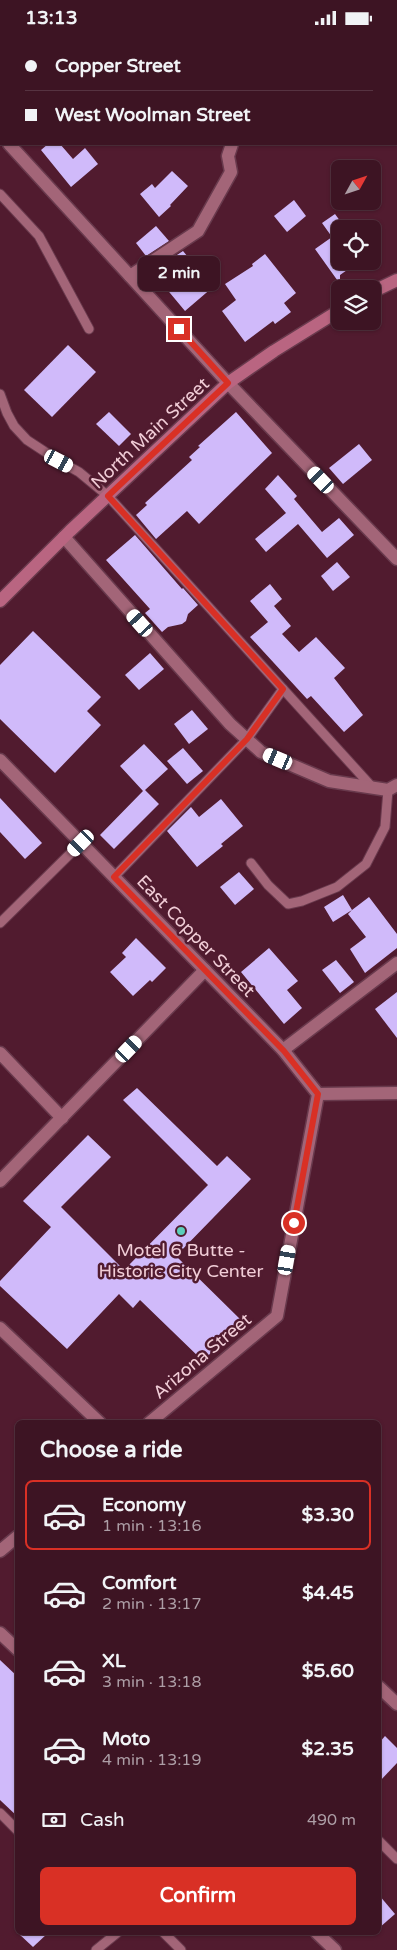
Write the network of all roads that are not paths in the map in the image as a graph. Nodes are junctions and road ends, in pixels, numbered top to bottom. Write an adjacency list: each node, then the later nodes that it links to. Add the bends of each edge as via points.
1 (10, 145): 4 (street)
2 (232, 145): 4 (street, via 228,157 231,172 198,231)
3 (0, 194): 8 (lane, via 39,236)
4 (130, 276): 9 (street)
5 (397, 280): 6 (main road)
6 (381, 288)
7 (331, 316): 9 (main road, North Main Street)
8 (89, 329)
9 (228, 383): 11 (main road, North Main Street); 13 (street)
10 (0, 394): 11 (lane, via 10,420 28,440 79,472)
11 (108, 496): 12 (main road, North Main Street); 15 (lane)
12 (64, 537): 14 (main road, North Main Street); 16 (street, via 230,724)
13 (397, 559)
14 (0, 601)
15 (283, 689): 16 (lane); 18 (lane)
16 (247, 739): 18 (street, via 261,752 329,781); 22 (lane)
17 (0, 760): 20 (street, East Copper Street)
18 (372, 787): 19 (street)
19 (393, 787): 21 (lane, via 385,827 366,864 337,887 288,904)
20 (81, 843): 22 (street, East Copper Street); 23 (lane)
21 (251, 863)
22 (114, 877): 25 (street, East Copper Street)
23 (0, 923)
24 (397, 963): 26 (street)
25 (205, 970): 26 (street, East Copper Street); 30 (street)
26 (284, 1051): 29 (street, East Copper Street)
27 (0, 1053): 30 (street)
28 (397, 1093): 29 (street)
29 (318, 1094): 34 (street, Arizona Street, via 277,1316)
30 (62, 1118): 31 (street)
31 (0, 1181)
32 (0, 1328): 33 (street)
33 (97, 1420)
34 (153, 1420)
35 (15, 1538): 36 (street)
36 (0, 1551)
37 (0, 1633): 38 (street)
38 (15, 1647)
39 (381, 1692): 40 (street)
40 (397, 1704)
41 (0, 1813): 42 (lane)
42 (15, 1828)
43 (381, 1843): 44 (lane)
44 (397, 1859)
45 (115, 1935): 48 (lane)
46 (166, 1935): 49 (lane)
47 (319, 1935): 50 (street)
48 (96, 1950)
49 (181, 1950)
50 (335, 1950)

